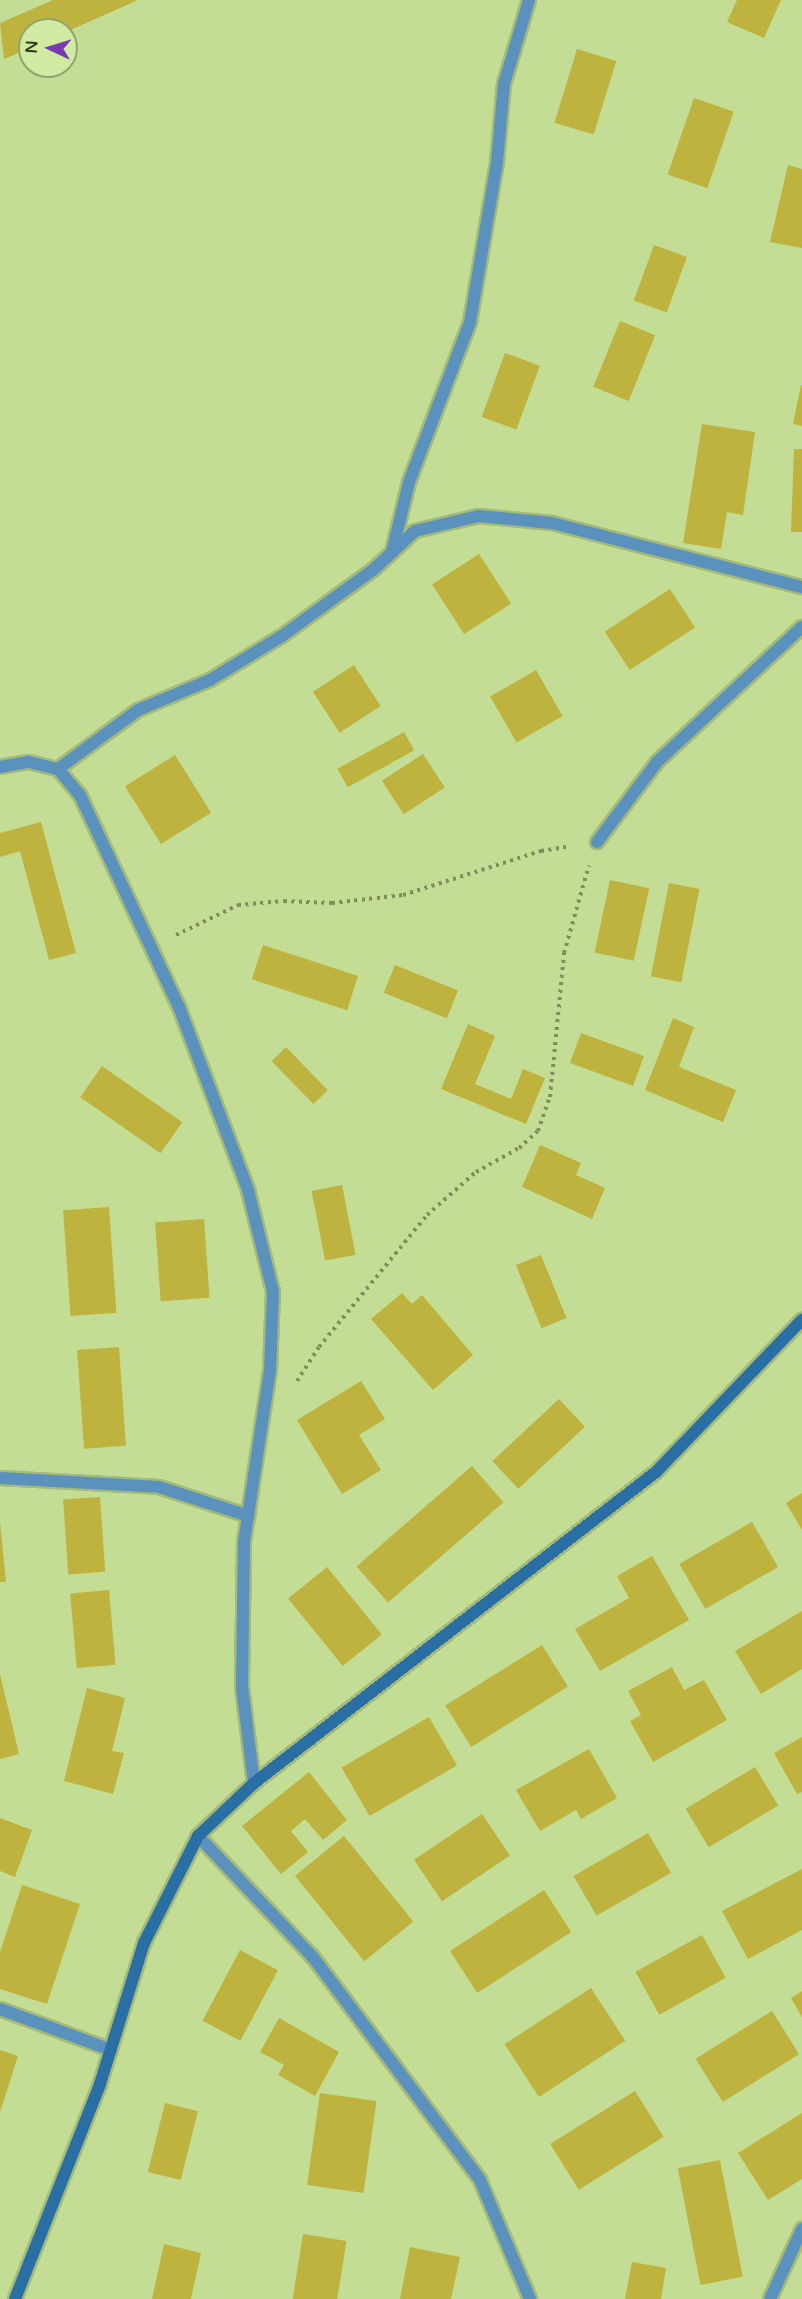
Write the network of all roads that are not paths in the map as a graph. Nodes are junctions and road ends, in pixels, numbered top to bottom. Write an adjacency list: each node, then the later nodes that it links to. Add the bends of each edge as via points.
1 (529, 0): 2 (street, via 504,84 497,162 470,322 409,482)
2 (392, 553): 3 (street, via 415,531 479,516 552,523); 6 (street, via 282,636 210,680 138,710)
3 (802, 587)
4 (802, 627): 7 (street, via 657,762)
5 (0, 767): 6 (street, via 29,762)
6 (58, 769): 10 (street, via 80,795 179,1007 248,1190 273,1292 270,1370)
7 (597, 842)
8 (802, 1320): 11 (main road, via 656,1472)
9 (0, 1478): 10 (street, via 159,1487)
10 (248, 1516): 11 (street, via 242,1687)
11 (254, 1783): 12 (main road)
12 (198, 1836): 14 (main road, via 144,1942); 17 (street, via 312,1956 480,2180)
13 (0, 2009): 14 (street)
14 (111, 2050): 16 (main road)
15 (802, 2229): 18 (street)
16 (15, 2299)
17 (530, 2299)
18 (770, 2299)

